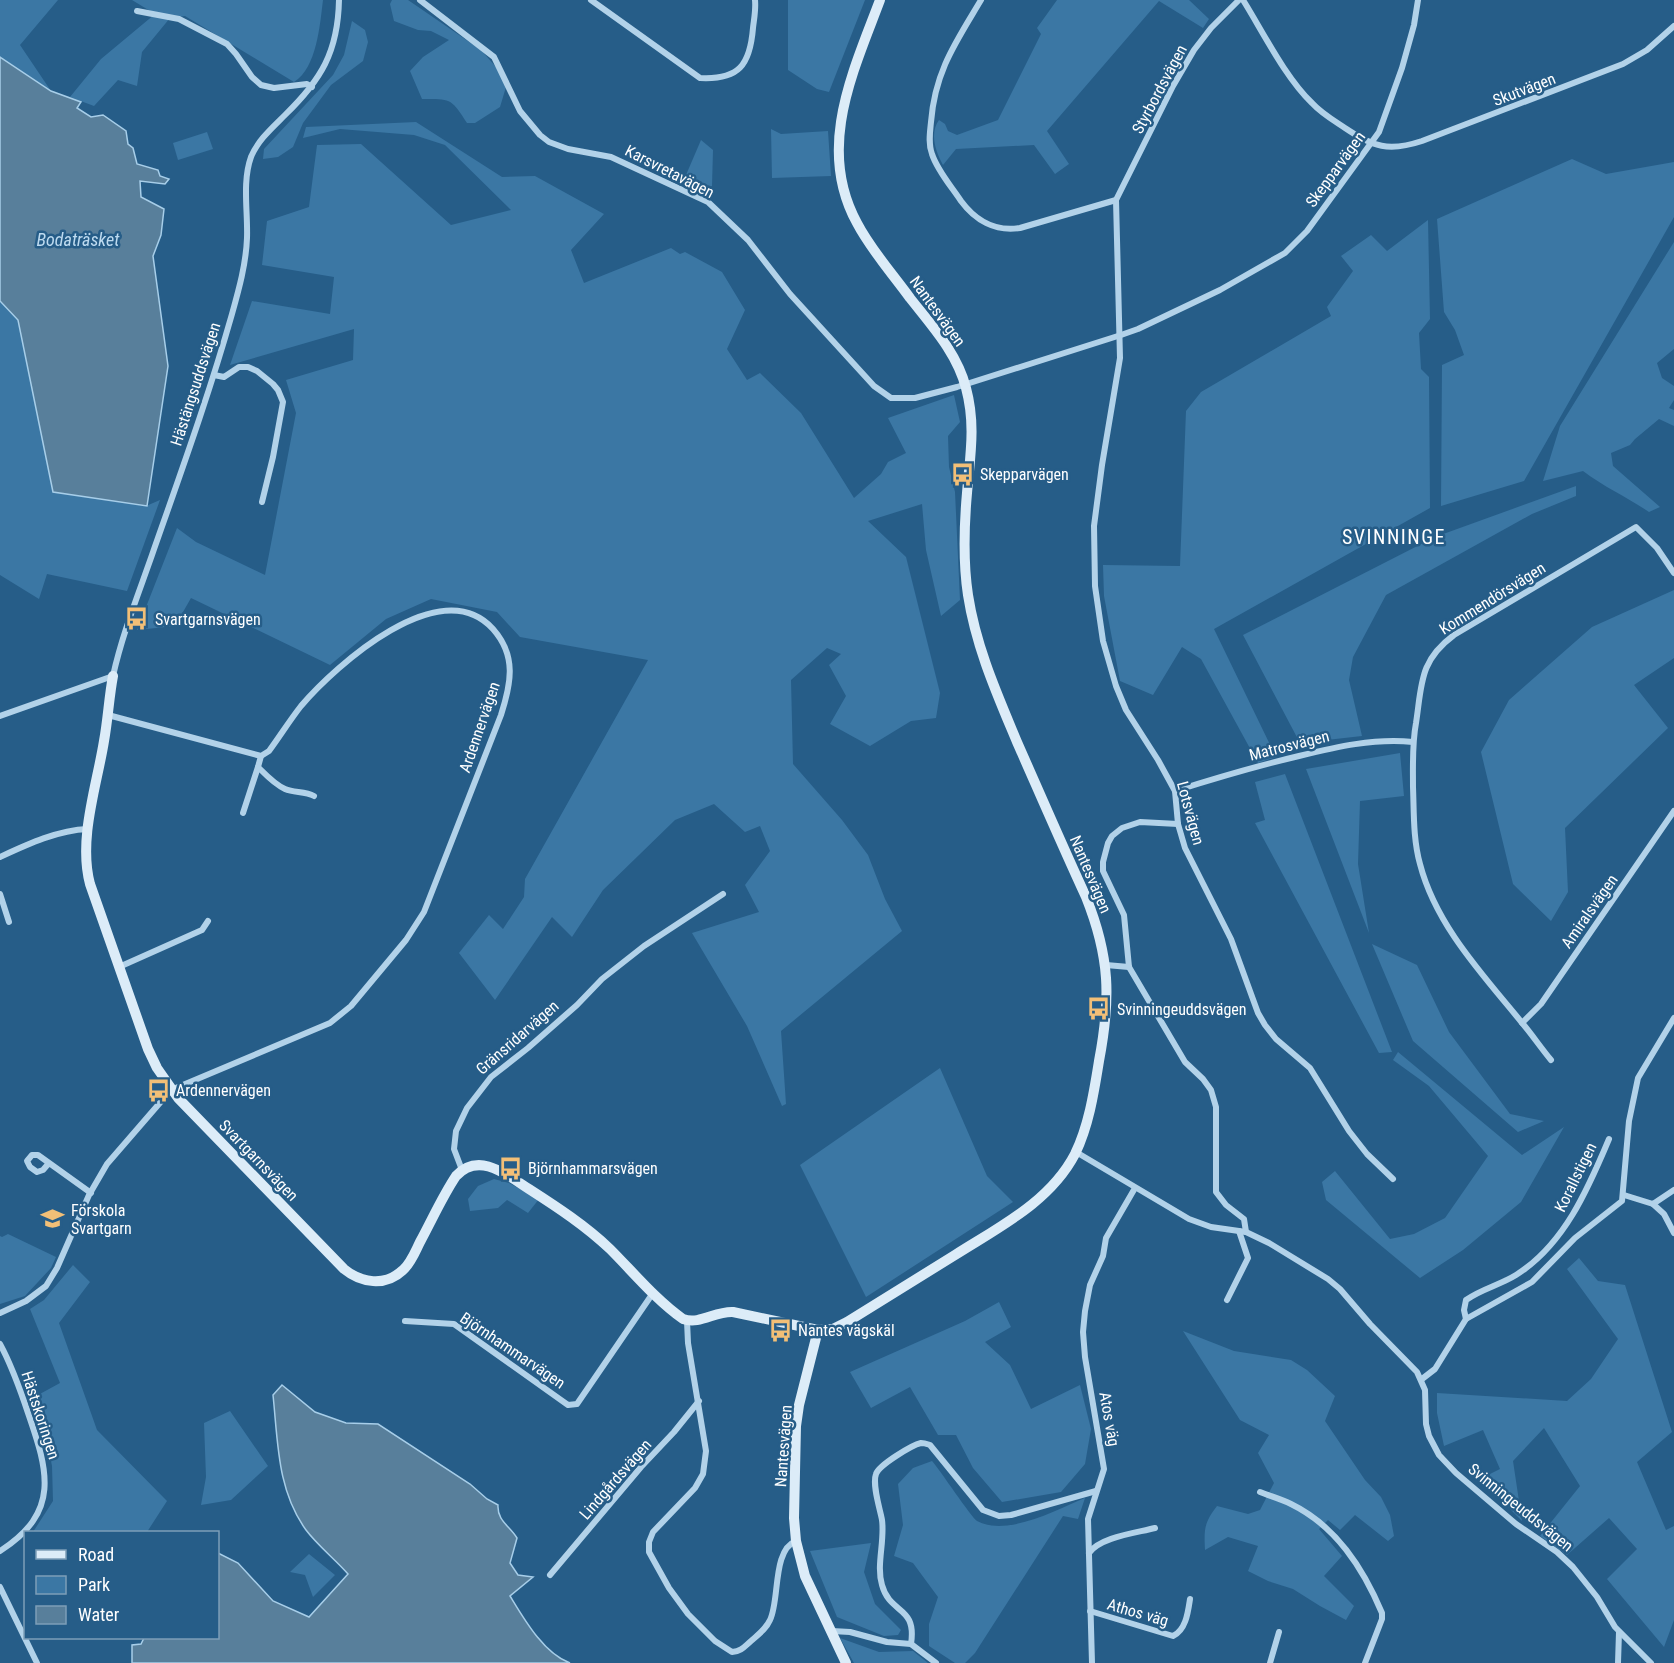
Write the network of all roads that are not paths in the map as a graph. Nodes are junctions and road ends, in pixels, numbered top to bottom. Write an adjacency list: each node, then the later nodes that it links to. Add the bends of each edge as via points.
1 (339, 0): 11 (street, Hästängsuddsvägen, via 333,46)
2 (420, 0): 16 (street, Karsvretavägen, via 494,57 520,111 540,135 568,149 611,157 708,202 748,240 790,294 874,386 891,398 915,398)
3 (591, 0): 4 (street, via 700,78 714,79 739,70 748,58)
4 (754, 0)
5 (880, 0): 16 (street, Nantesvägen, via 841,114 838,161 843,188 865,238 945,343)
6 (981, 0): 13 (street, via 945,63 933,96 931,150 950,185 977,218 1008,229)
7 (1241, 0): 12 (street, via 1308,99); 13 (street, Styrbordsvägen, via 1194,50)
8 (1418, 0): 12 (street, Skepparvägen, via 1402,68)
9 (136, 11): 11 (street, via 179,19 227,44 261,85)
10 (1674, 26): 12 (street, Skutvägen, via 1638,56 1538,98 1414,144)
11 (312, 87): 15 (street, Hästängsuddsvägen, via 261,139 250,160 245,262)
12 (1372, 144): 14 (street, Skepparvägen, via 1307,231 1285,253 1220,290)
13 (1116, 200): 14 (street, Lotsvägen)
14 (1121, 335): 16 (street, Skepparvägen); 25 (street, Lotsvägen, via 1119,377 1094,526 1095,586 1103,641 1116,686 1126,710)
15 (214, 375): 17 (street, via 224,376 248,367 273,384 283,402); 19 (street, Hästängsuddsvägen)
16 (965, 385): 36 (street, Nantesvägen, via 973,436 965,564 975,633 990,677 1093,915)
17 (262, 502)
18 (1674, 573): 22 (street, Kommendörsvägen, via 1658,548 1636,527 1454,635 1438,646 1430,659 1422,681)
19 (113, 676): 20 (street, Svartgarnsvägen); 21 (street)
20 (108, 715): 23 (street); 30 (street, Svartgarnsvägen)
21 (0, 716)
22 (1413, 742): 25 (street, Matrosvägen, via 1342,746); 40 (street, Kommendörsvägen, via 1415,832 1427,884 1468,956)
23 (261, 756): 24 (street, Ardennervägen); 42 (street, Ardennervägen, via 328,680 379,638 415,618 449,610 467,613 490,625 507,649 510,685 501,716 424,912 406,940 351,1006 330,1023)
24 (258, 767): 26 (street, via 286,790); 28 (street, Ardennervägen)
25 (1175, 790): 29 (street, Lotsvägen)
26 (314, 796)
27 (1674, 811): 40 (street, Amiralsvägen, via 1541,1004)
28 (243, 813)
29 (1178, 824): 38 (street, via 1133,823 1117,831 1108,843 1103,871 1124,915); 47 (street, Lotsvägen, via 1191,862 1234,946 1264,1025 1282,1046 1310,1068 1349,1131 1373,1161)
30 (88, 829): 31 (street, via 61,833); 37 (street, Svartgarnsvägen, via 87,871)
31 (0, 857)
32 (0, 894): 35 (street)
33 (723, 894): 46 (street, Gränsridarvägen, via 627,959 491,1077 467,1108 456,1131 454,1149)
34 (208, 921): 37 (street, via 202,930)
35 (9, 922)
36 (1106, 965): 38 (street); 44 (street, Nantesvägen, via 1104,1039 1090,1109)
37 (119, 967): 42 (street, Svartgarnsvägen, via 148,1049)
38 (1129, 967): 53 (street, via 1185,1062 1210,1090 1216,1107 1216,1192 1244,1219)
39 (1674, 1018): 51 (street, via 1638,1078 1629,1121)
40 (1522, 1023): 41 (street, Kommendörsvägen)
41 (1551, 1060)
42 (171, 1090): 46 (street, Svartgarnsvägen, via 344,1269 364,1280 387,1280 408,1264); 50 (street, Ardennervägen, via 107,1164)
43 (1609, 1139): 58 (street, Korallstigen, via 1570,1221 1516,1275 1466,1300)
44 (1076, 1152): 48 (street); 61 (street, Nantesvägen, via 1058,1180 1035,1203 847,1322 833,1329)
45 (49, 1163): 50 (street)
46 (462, 1170): 55 (street, via 472,1165 490,1166 536,1194 591,1233)
47 (1394, 1179)
48 (1135, 1188): 53 (street, via 1201,1225); 65 (street, Atos väg, via 1106,1238 1084,1311 1085,1357 1104,1469)
49 (1674, 1190): 52 (street)
50 (90, 1193): 57 (street, Ardennervägen, via 46,1286)
51 (1623, 1195): 52 (street); 58 (street, via 1618,1205 1575,1238 1532,1282)
52 (1653, 1204): 54 (street, via 1664,1214)
53 (1243, 1232): 56 (street, via 1248,1258); 63 (street, via 1329,1279)
54 (1674, 1233)
55 (653, 1292): 59 (street, Björnhammarvägen, via 573,1406 454,1324); 60 (street)
56 (1227, 1300)
57 (0, 1313)
58 (1466, 1319): 63 (street, via 1435,1369)
59 (405, 1321)
60 (687, 1321): 61 (street, via 726,1311); 64 (street)
61 (818, 1330): 70 (street, Nantesvägen, via 796,1426)
62 (0, 1344): 68 (street, Hästskoringen, via 15,1375 44,1464 46,1487 40,1510)
63 (1422, 1379): 79 (street, Svinningeuddsvägen, via 1426,1424 1439,1455 1516,1524 1573,1567)
64 (699, 1401): 70 (street, via 706,1451 703,1474 695,1488 660,1523 649,1542 649,1551 669,1588 688,1614 716,1641 732,1652 742,1651 771,1618 778,1570 785,1551); 73 (street, Lindgårdsvägen)
65 (1096, 1491): 72 (street, Atos väg, via 1088,1519); 82 (street, via 999,1516 982,1510 930,1445 921,1443 880,1468 875,1476 882,1523 882,1585 911,1622)
66 (1260, 1492): 88 (street, via 1291,1504 1324,1527 1346,1548 1364,1574 1382,1613)
67 (1155, 1528): 72 (street, via 1103,1541)
68 (25, 1531)
69 (24, 1532): 71 (street, Hästskoringen)
70 (796, 1541): 77 (street, Nantesvägen, via 805,1576)
71 (0, 1551)
72 (1089, 1554): 76 (street, Atos väg)
73 (550, 1575)
74 (0, 1587): 80 (street)
75 (1190, 1599): 76 (street, Athos väg, via 1180,1632 1173,1636)
76 (1090, 1611): 86 (street, Atos väg)
77 (832, 1631): 82 (street); 84 (street, Nantesvägen)
78 (1279, 1632): 87 (street)
79 (1619, 1632): 89 (street); 90 (street, Svinningeuddsvägen)
80 (24, 1636)
81 (25, 1639): 83 (street)
82 (911, 1644): 85 (street)
83 (37, 1663)
84 (846, 1663)
85 (936, 1663)
86 (1092, 1663)
87 (1270, 1663)
88 (1365, 1663)
89 (1618, 1663)
90 (1651, 1663)

